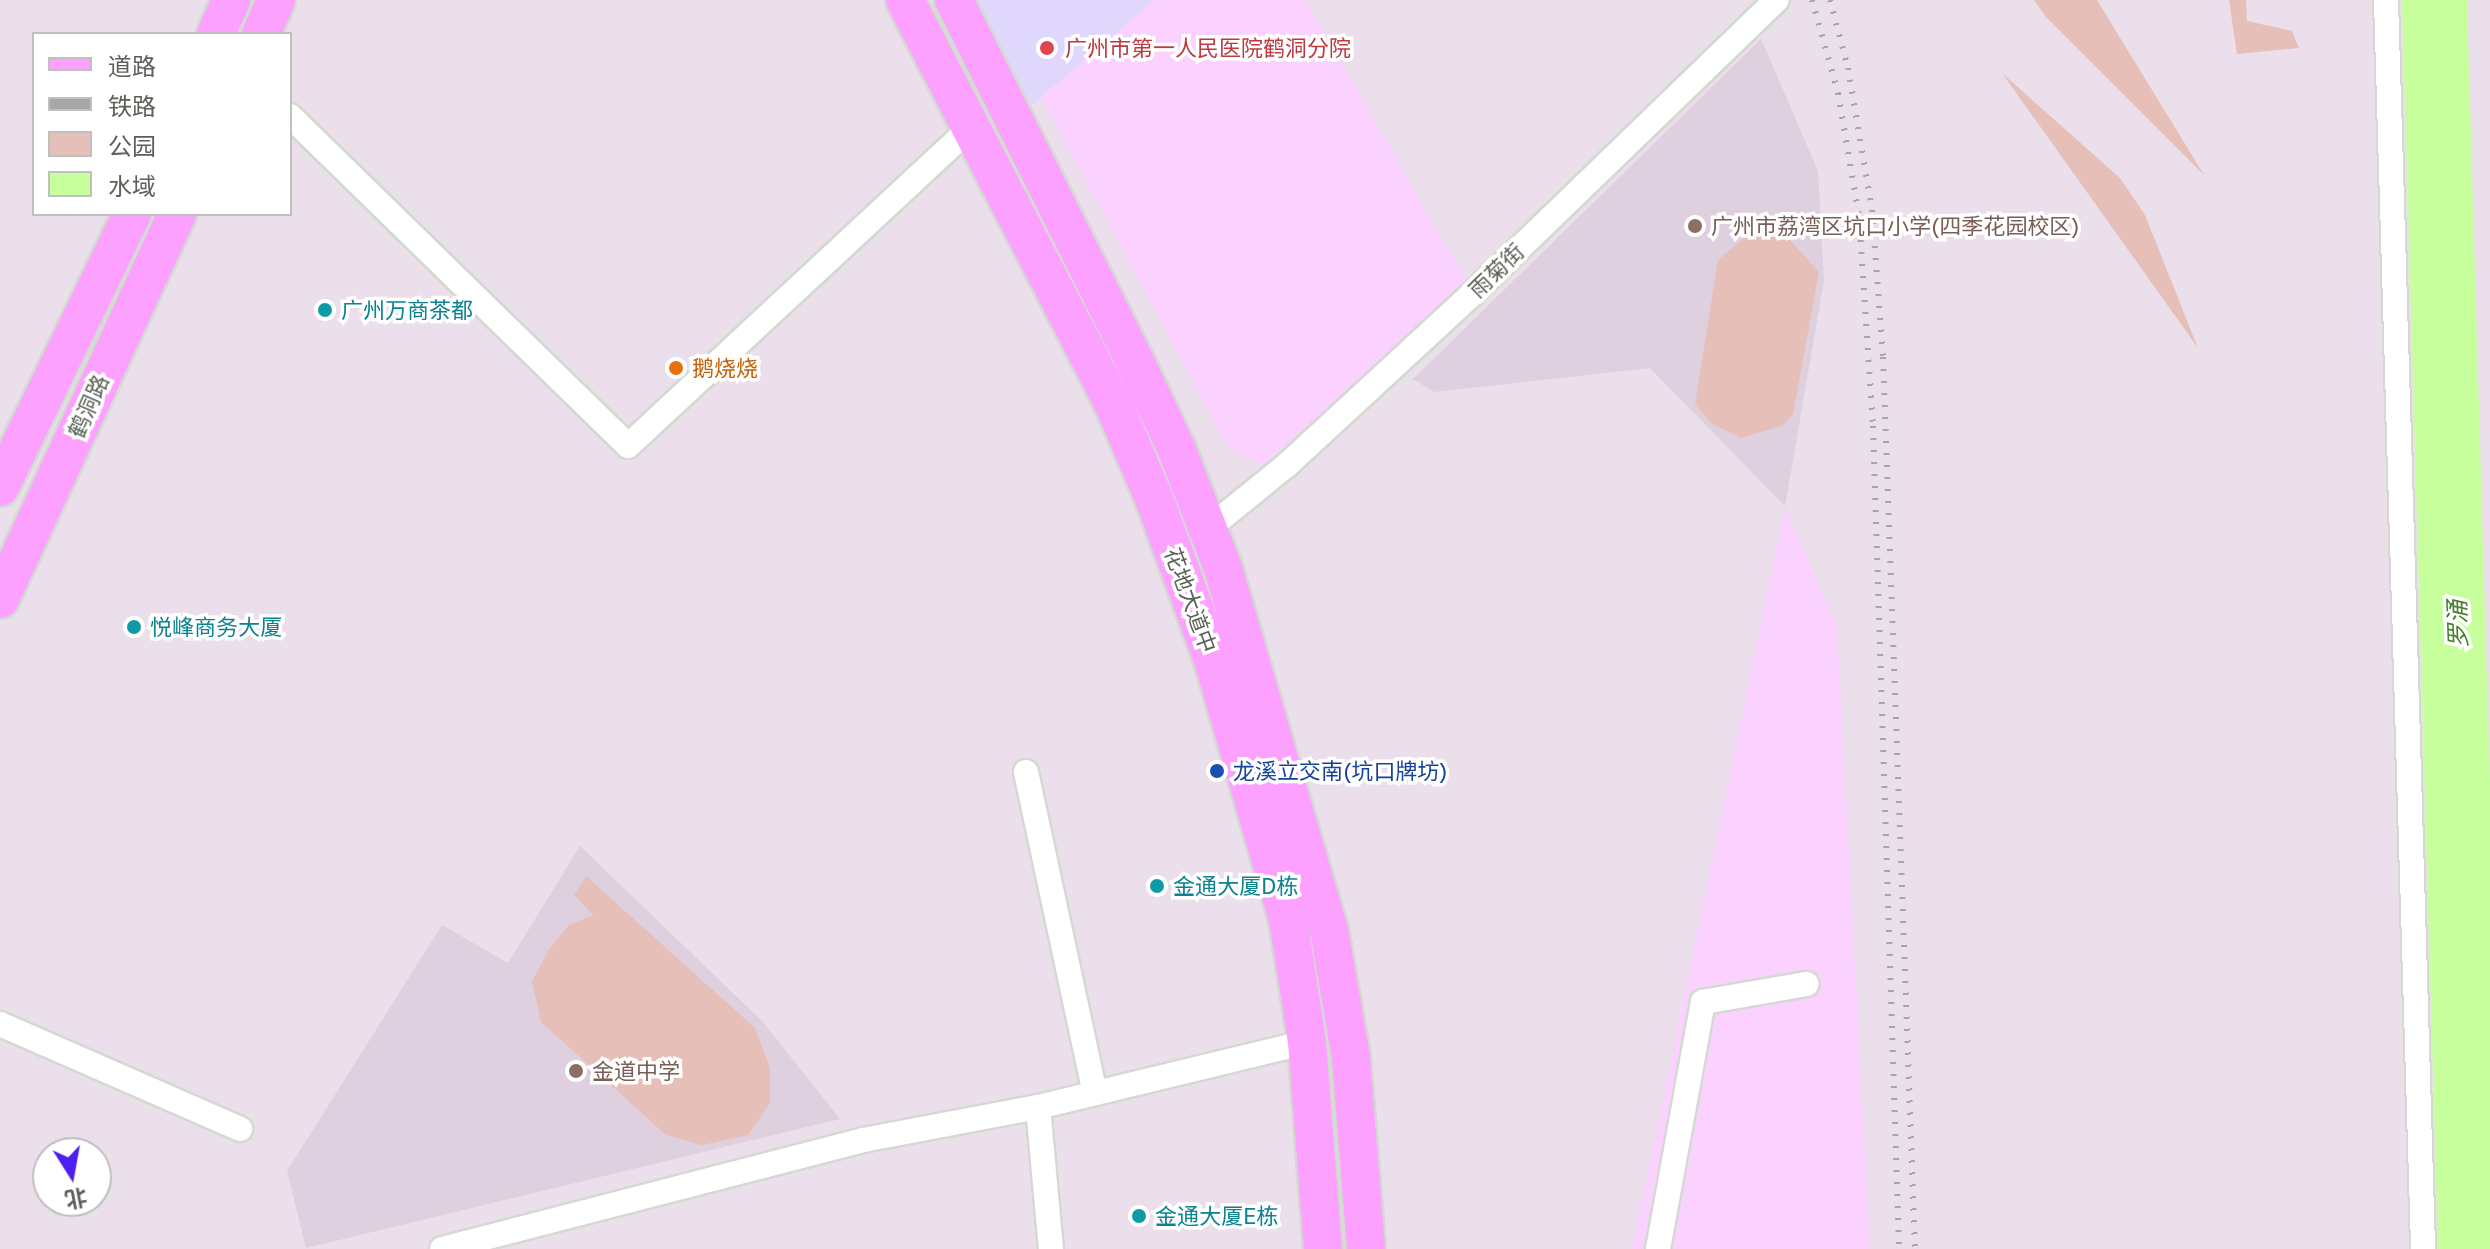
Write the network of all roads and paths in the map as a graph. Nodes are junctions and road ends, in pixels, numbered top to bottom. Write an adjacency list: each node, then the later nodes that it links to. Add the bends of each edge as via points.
1 (231, 0): 8 (main road)
2 (276, 0): 9 (main road)
3 (895, 0): 10 (main road)
4 (905, 0): 10 (main road, 花地大道中)
5 (954, 0): 16 (main road, 花地大道中, via 1134,359)
6 (1776, 0): 16 (street, 雨菊街, via 1300,454)
7 (2386, 0): 30 (street)
8 (217, 32)
9 (262, 32)
10 (932, 53): 12 (main road, 花地大道中)
11 (292, 118): 12 (street, via 628,446)
12 (971, 127): 21 (main road, 花地大道中, via 1113,403 1186,581 1276,873)
13 (131, 216): 15 (main road, 鹤洞路)
14 (176, 216): 17 (main road, 鹤洞路)
15 (0, 487)
16 (1208, 529): 28 (main road, 花地大道中, via 1249,647 1329,930 1351,1058)
17 (0, 599)
18 (1026, 772): 22 (street)
19 (1806, 984): 29 (street, via 1703,1002)
20 (0, 1024): 24 (street)
21 (1307, 1042): 22 (street); 27 (main road, 花地大道中)
22 (1095, 1093): 23 (street)
23 (1038, 1107): 25 (street, via 863,1140); 26 (street)
24 (240, 1129)
25 (442, 1249)
26 (1051, 1249)
27 (1323, 1249)
28 (1366, 1249)
29 (1658, 1249)
30 (2423, 1249)

